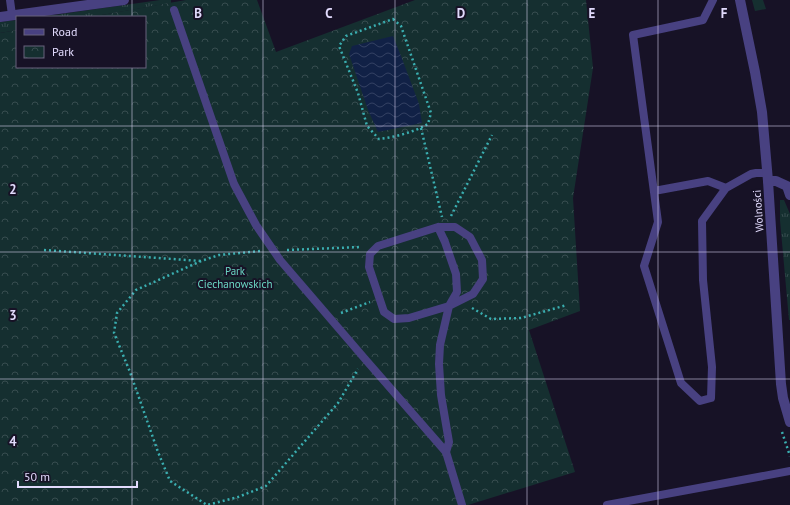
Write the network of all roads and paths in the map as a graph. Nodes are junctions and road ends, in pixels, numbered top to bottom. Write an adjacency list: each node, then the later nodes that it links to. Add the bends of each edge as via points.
1 (10, 0): 6 (lane)
2 (124, 0): 6 (street)
3 (713, 0): 12 (lane, via 703,20 633,35)
4 (740, 0): 10 (street, Wolności, via 759,92)
5 (174, 10): 17 (lane, via 234,184)
6 (12, 15): 7 (street)
7 (0, 17)
8 (421, 128): 8 (path, via 379,139 367,126 358,93 338,46 346,36 393,19 402,26 431,113 428,124); 14 (path)
9 (492, 135): 14 (path)
10 (767, 177): 11 (lane, via 756,173 750,174); 13 (street, via 787,186); 24 (street, Wolności, via 781,384)
11 (726, 188): 12 (lane, via 708,181); 12 (lane, via 702,221 703,280 712,367 711,398 700,401 682,383 644,266 658,222)
12 (654, 191)
13 (790, 195)
14 (442, 227): 15 (lane); 21 (lane, via 456,274 456,292); 21 (lane, via 455,227 470,237 482,260 483,279 473,294)
15 (378, 246): 17 (path); 19 (lane, via 370,254 369,267)
16 (44, 250): 18 (path)
17 (273, 250): 18 (path, via 219,255); 22 (lane)
18 (201, 261): 23 (path, via 136,290 117,313 114,333 170,481 207,505 266,486 338,402)
19 (379, 299): 21 (lane, via 384,312 394,320); 22 (path)
20 (567, 305): 21 (path, via 521,318 492,319 474,309)
21 (449, 306): 25 (lane, via 440,345 439,364 449,442)
22 (329, 317): 23 (lane)
23 (364, 359): 25 (lane)
24 (790, 422)
25 (446, 452): 27 (lane)
26 (790, 471): 28 (lane)
27 (462, 505)
28 (607, 505)

